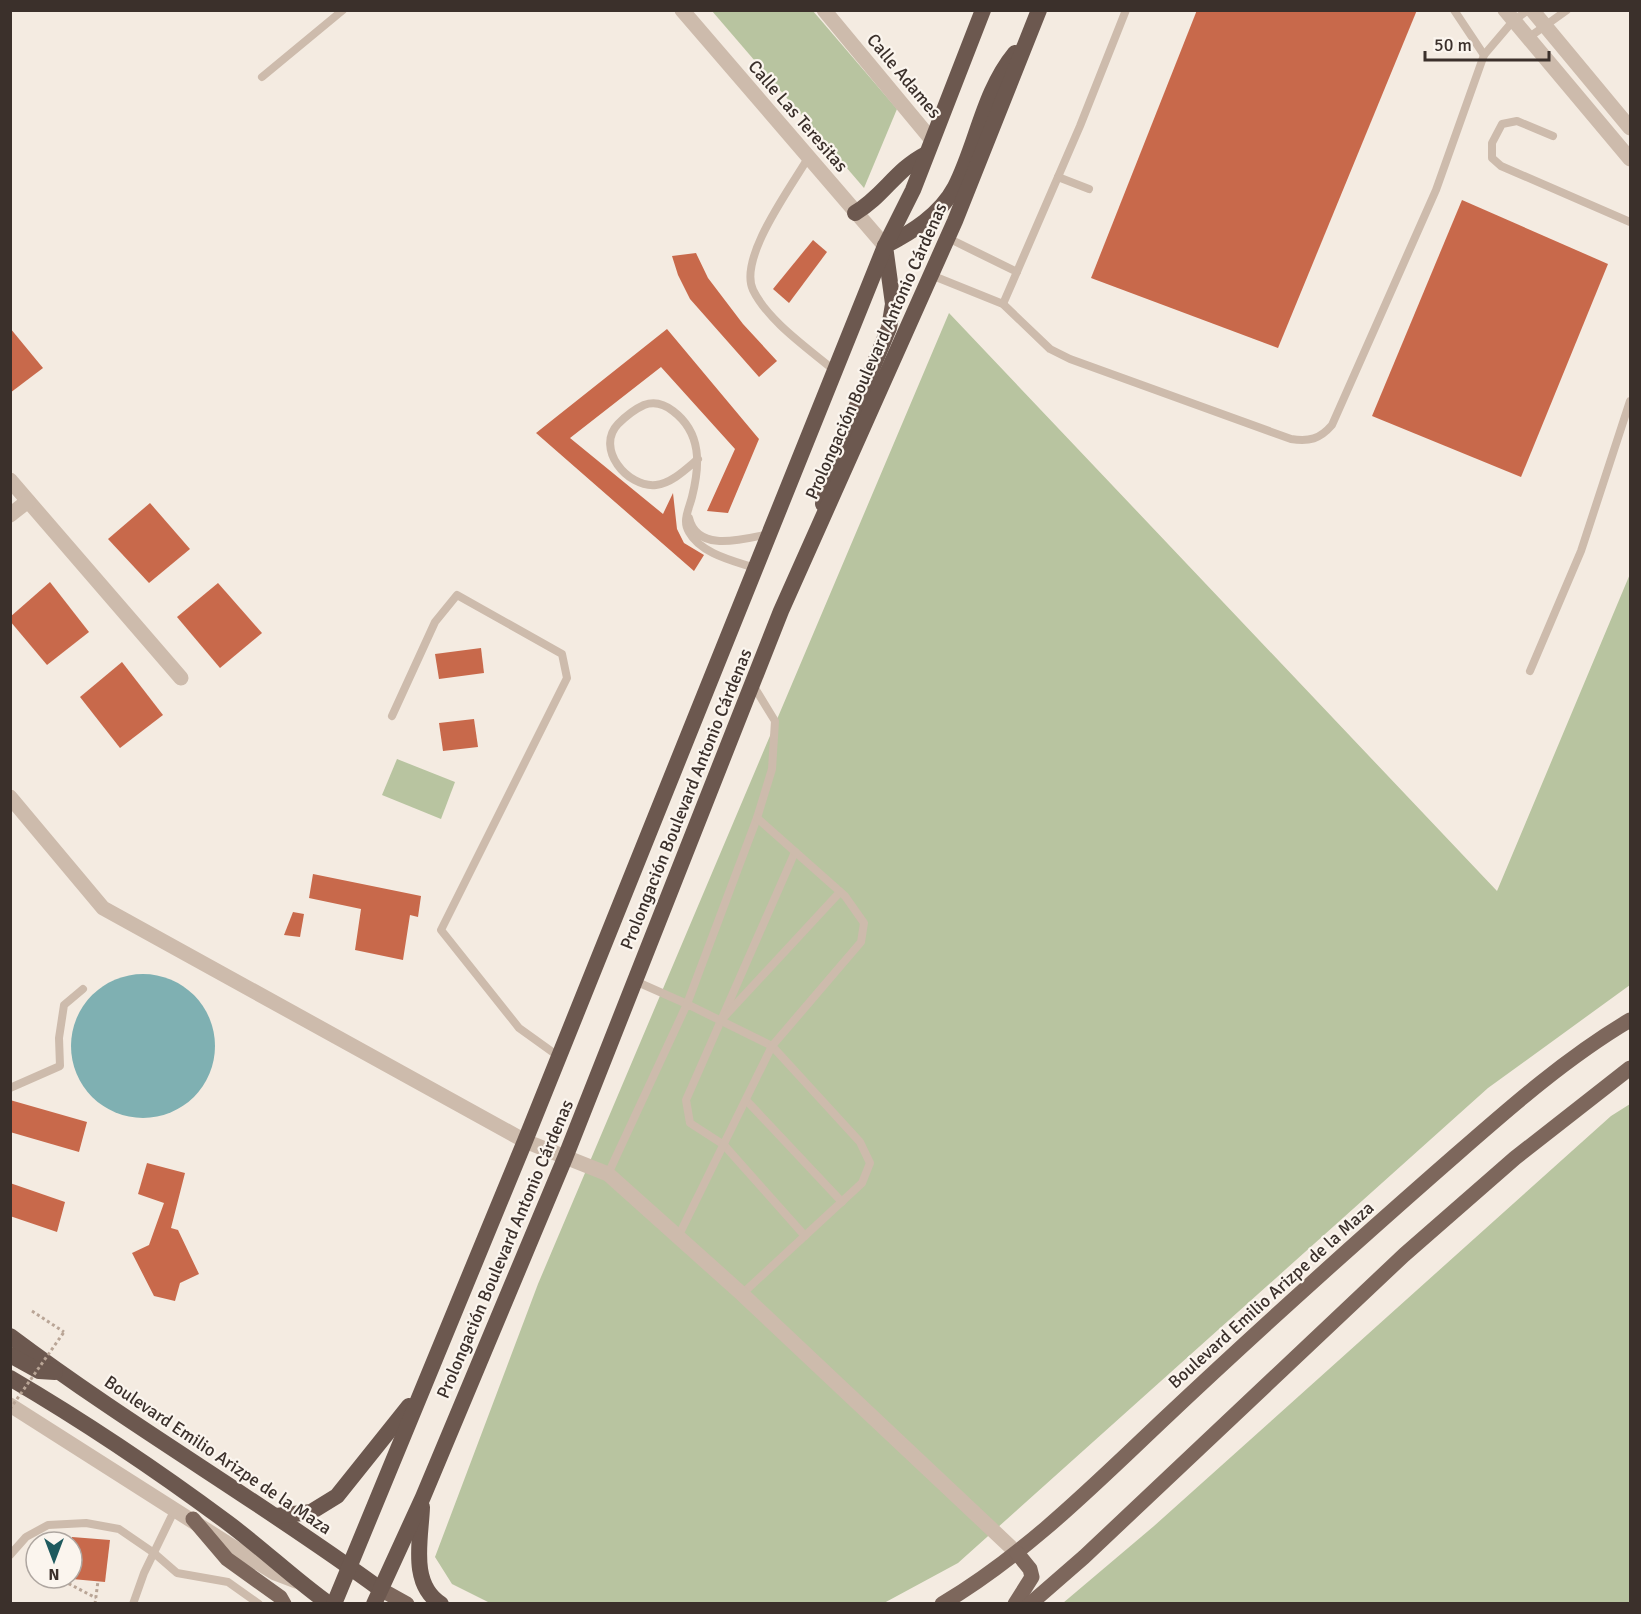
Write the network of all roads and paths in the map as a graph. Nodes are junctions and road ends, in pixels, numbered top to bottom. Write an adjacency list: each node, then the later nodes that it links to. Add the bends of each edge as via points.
1 (343, 10): 15 (lane)
2 (682, 10): 19 (street, Calle Las Teresitas)
3 (824, 10): 18 (street, Calle Adames)
4 (983, 10): 18 (highway, Prolongación Boulevard Antonio Cárdenas)
5 (1039, 10): 13 (highway, Prolongación Boulevard Antonio Cárdenas)
6 (1126, 10): 21 (lane)
7 (1454, 10): 14 (lane)
8 (1530, 10): 10 (lane); 11 (street)
9 (1567, 10): 11 (lane)
10 (1509, 16): 12 (street); 14 (lane)
11 (1545, 27): 12 (lane); 16 (street)
12 (1528, 38): 20 (street)
13 (1026, 43): 25 (highway, Prolongación Boulevard Antonio Cárdenas); 26 (highway, via 1013,54 996,82 954,188 930,218)
14 (1484, 55): 29 (lane, via 1410,252 1324,435 1314,440 1291,440 1070,359 1043,343)
15 (262, 77)
16 (1630, 128)
17 (1553, 136): 24 (lane, via 1517,121 1502,124 1492,143 1492,158 1501,166)
18 (928, 147): 23 (highway, via 903,167 875,200); 26 (highway, Prolongación Boulevard Antonio Cárdenas, via 913,190)
19 (808, 158): 23 (street, Calle Las Teresitas); 30 (lane, via 760,241 750,273 753,290 764,305 787,331)
20 (1630, 159)
21 (1058, 177): 22 (lane); 27 (lane)
22 (1089, 189)
23 (855, 213): 26 (street, Calle Las Teresitas)
24 (1630, 222)
25 (947, 238): 27 (lane); 28 (highway, Prolongación Boulevard Antonio Cárdenas)
26 (885, 246): 30 (highway, Prolongación Boulevard Antonio Cárdenas); 37 (highway, via 893,304 890,328 829,473)
27 (1017, 272): 29 (lane)
28 (931, 275): 29 (lane); 37 (highway, Prolongación Boulevard Antonio Cárdenas)
29 (1003, 304)
30 (835, 371): 38 (highway, Prolongación Boulevard Antonio Cárdenas)
31 (1630, 401): 40 (lane, via 1581,551)
32 (698, 459): 32 (lane, via 663,483 640,484 613,459 610,439 616,426 639,407 660,404 676,413 690,429 698,447); 35 (lane)
33 (10, 480): 34 (street)
34 (28, 501): 36 (street); 41 (street)
35 (688, 510): 38 (lane, via 693,529 711,540); 39 (lane, via 687,529 700,545)
36 (10, 515)
37 (822, 523): 42 (highway, Prolongación Boulevard Antonio Cárdenas)
38 (769, 534): 39 (highway, Prolongación Boulevard Antonio Cárdenas)
39 (755, 568): 54 (highway, Prolongación Boulevard Antonio Cárdenas)
40 (1530, 671)
41 (181, 678)
42 (752, 683): 45 (lane, via 775,721 772,769); 48 (highway, Prolongación Boulevard Antonio Cárdenas)
43 (392, 716): 54 (lane, via 435,622 456,595 562,654 567,678 441,930 519,1028)
44 (10, 797): 58 (street, via 103,908)
45 (757, 818): 46 (lane); 50 (lane)
46 (795, 852): 47 (lane); 52 (lane)
47 (840, 892): 52 (lane); 53 (lane, via 864,923 861,942)
48 (635, 981): 50 (lane); 60 (highway, Prolongación Boulevard Antonio Cárdenas)
49 (83, 989): 56 (lane, via 64,1005 60,1066)
50 (687, 1004): 52 (lane); 61 (lane)
51 (1630, 1020): 78 (main road, Boulevard Emilio Arizpe de la Maza, via 1567,1063 1476,1138)
52 (718, 1022): 53 (lane); 59 (lane, via 686,1100 690,1123)
53 (772, 1046): 57 (lane); 62 (lane, via 860,1142 870,1163 862,1183)
54 (558, 1056): 58 (highway, Prolongación Boulevard Antonio Cárdenas)
55 (1630, 1068): 96 (main road, via 1515,1158 1404,1255)
56 (10, 1089)
57 (746, 1100): 59 (lane); 62 (lane)
58 (525, 1141): 60 (street); 71 (highway, Prolongación Boulevard Antonio Cárdenas)
59 (724, 1145): 63 (lane); 64 (lane)
60 (565, 1158): 61 (street); 73 (highway, Prolongación Boulevard Antonio Cárdenas)
61 (608, 1174): 64 (street)
62 (842, 1202): 63 (lane)
63 (805, 1236): 65 (lane)
64 (678, 1237): 65 (street)
65 (742, 1294): 78 (street)
66 (32, 1311): 72 (path, bridge, via 64,1332)
67 (10, 1336): 69 (highway, Boulevard Emilio Arizpe de la Maza)
68 (10, 1355): 69 (highway, via 39,1371)
69 (58, 1372): 75 (highway, Boulevard Emilio Arizpe de la Maza)
70 (10, 1378): 82 (highway, via 67,1412 226,1522)
71 (419, 1394): 75 (highway, via 337,1496 311,1512); 80 (highway, Prolongación Boulevard Antonio Cárdenas)
72 (10, 1407): 74 (street)
73 (423, 1497): 84 (highway, Prolongación Boulevard Antonio Cárdenas); 93 (highway, via 422,1580)
74 (175, 1509): 76 (street); 77 (lane)
75 (276, 1516): 80 (highway, Boulevard Emilio Arizpe de la Maza)
76 (193, 1519): 82 (street, via 275,1573); 89 (main road, via 227,1559 280,1597)
77 (154, 1553): 79 (lane, via 119,1529 86,1523 48,1525 26,1537); 87 (lane); 88 (lane, via 177,1573 228,1582)
78 (1017, 1553): 94 (main road, Boulevard Emilio Arizpe de la Maza); 95 (main road, via 1032,1577)
79 (10, 1556)
80 (349, 1566): 84 (highway, Boulevard Emilio Arizpe de la Maza); 91 (highway, Prolongación Boulevard Antonio Cárdenas)
81 (98, 1581): 85 (path)
82 (298, 1582): 90 (highway)
83 (81, 1590): 85 (path)
84 (377, 1596): 92 (main road, Boulevard Emilio Arizpe de la Maza)
85 (96, 1598): 86 (path)
86 (95, 1604)
87 (134, 1604)
88 (259, 1604)
89 (284, 1604)
90 (329, 1604)
91 (334, 1604)
92 (407, 1604)
93 (441, 1604)
94 (942, 1604)
95 (1015, 1604)
96 (1030, 1604)

